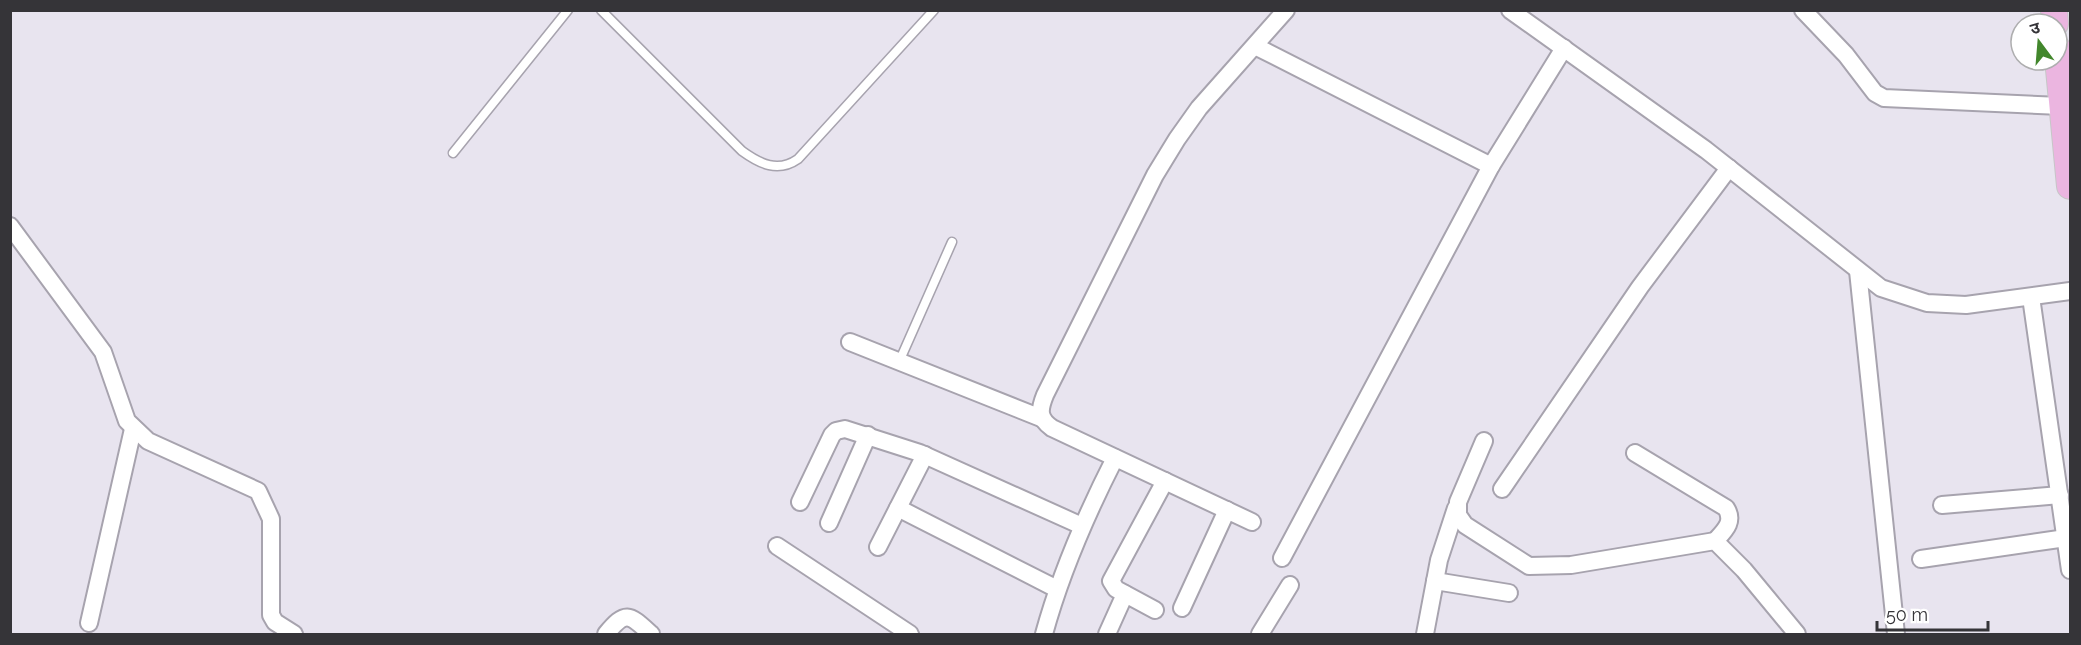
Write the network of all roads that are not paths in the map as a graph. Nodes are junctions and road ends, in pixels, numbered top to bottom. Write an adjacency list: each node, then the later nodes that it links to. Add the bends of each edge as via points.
1 (568, 10): 11 (lane)
2 (601, 10): 3 (lane, via 742,151 761,164 781,167 798,159)
3 (934, 10)
4 (1286, 10): 7 (street)
5 (1510, 10): 8 (street)
6 (1803, 10): 10 (street, via 1875,93 1884,98)
7 (1255, 46): 12 (street); 22 (street, via 1200,108 1155,175 1045,395 1040,406)
8 (1563, 48): 12 (street); 13 (street)
9 (2059, 72): 10 (main road)
10 (2061, 106): 14 (main road)
11 (453, 153)
12 (1491, 166): 44 (street)
13 (1729, 168): 17 (street); 30 (street, via 1640,287)
14 (2070, 186)
15 (10, 226): 23 (street, via 103,352 120,406)
16 (952, 242): 21 (lane)
17 (1858, 271): 19 (street, via 1881,288 1927,303 1966,305); 64 (street)
18 (2070, 291): 19 (street)
19 (2031, 297): 31 (street)
20 (850, 342): 21 (street)
21 (899, 362): 22 (street)
22 (1041, 418): 28 (street, via 1052,428)
23 (133, 429): 54 (street); 55 (street, via 148,441 258,491 271,519 271,615 274,622)
24 (868, 435): 27 (street); 32 (street, via 845,429 836,431); 38 (street)
25 (1484, 441): 35 (street)
26 (1635, 453): 41 (street, via 1726,508 1729,523)
27 (925, 455): 34 (street); 39 (street)
28 (1115, 458): 29 (street); 39 (street)
29 (1165, 481): 36 (street); 51 (street, via 1112,577 1112,585)
30 (1502, 489)
31 (2060, 495): 33 (street); 40 (street)
32 (800, 502)
33 (1942, 506)
34 (898, 508): 43 (street); 49 (street)
35 (1456, 508): 41 (street, via 1465,525 1535,568); 47 (street)
36 (1227, 510): 37 (street); 52 (street)
37 (1252, 522)
38 (829, 523)
39 (1082, 526): 49 (street)
40 (2066, 538): 45 (street); 46 (street)
41 (1715, 540): 63 (street)
42 (777, 546): 58 (street)
43 (878, 547)
44 (1282, 558)
45 (1922, 559)
46 (2070, 570)
47 (1435, 581): 50 (street); 62 (street)
48 (1290, 585): 61 (street)
49 (1057, 589): 59 (street)
50 (1509, 593)
51 (1125, 594): 53 (street); 60 (street)
52 (1182, 608)
53 (1155, 610)
54 (89, 622)
55 (294, 634)
56 (606, 634): 57 (street, via 619,618 626,616)
57 (651, 634)
58 (910, 634)
59 (1044, 634)
60 (1107, 634)
61 (1260, 634)
62 (1425, 634)
63 (1797, 634)
64 (1896, 634)

